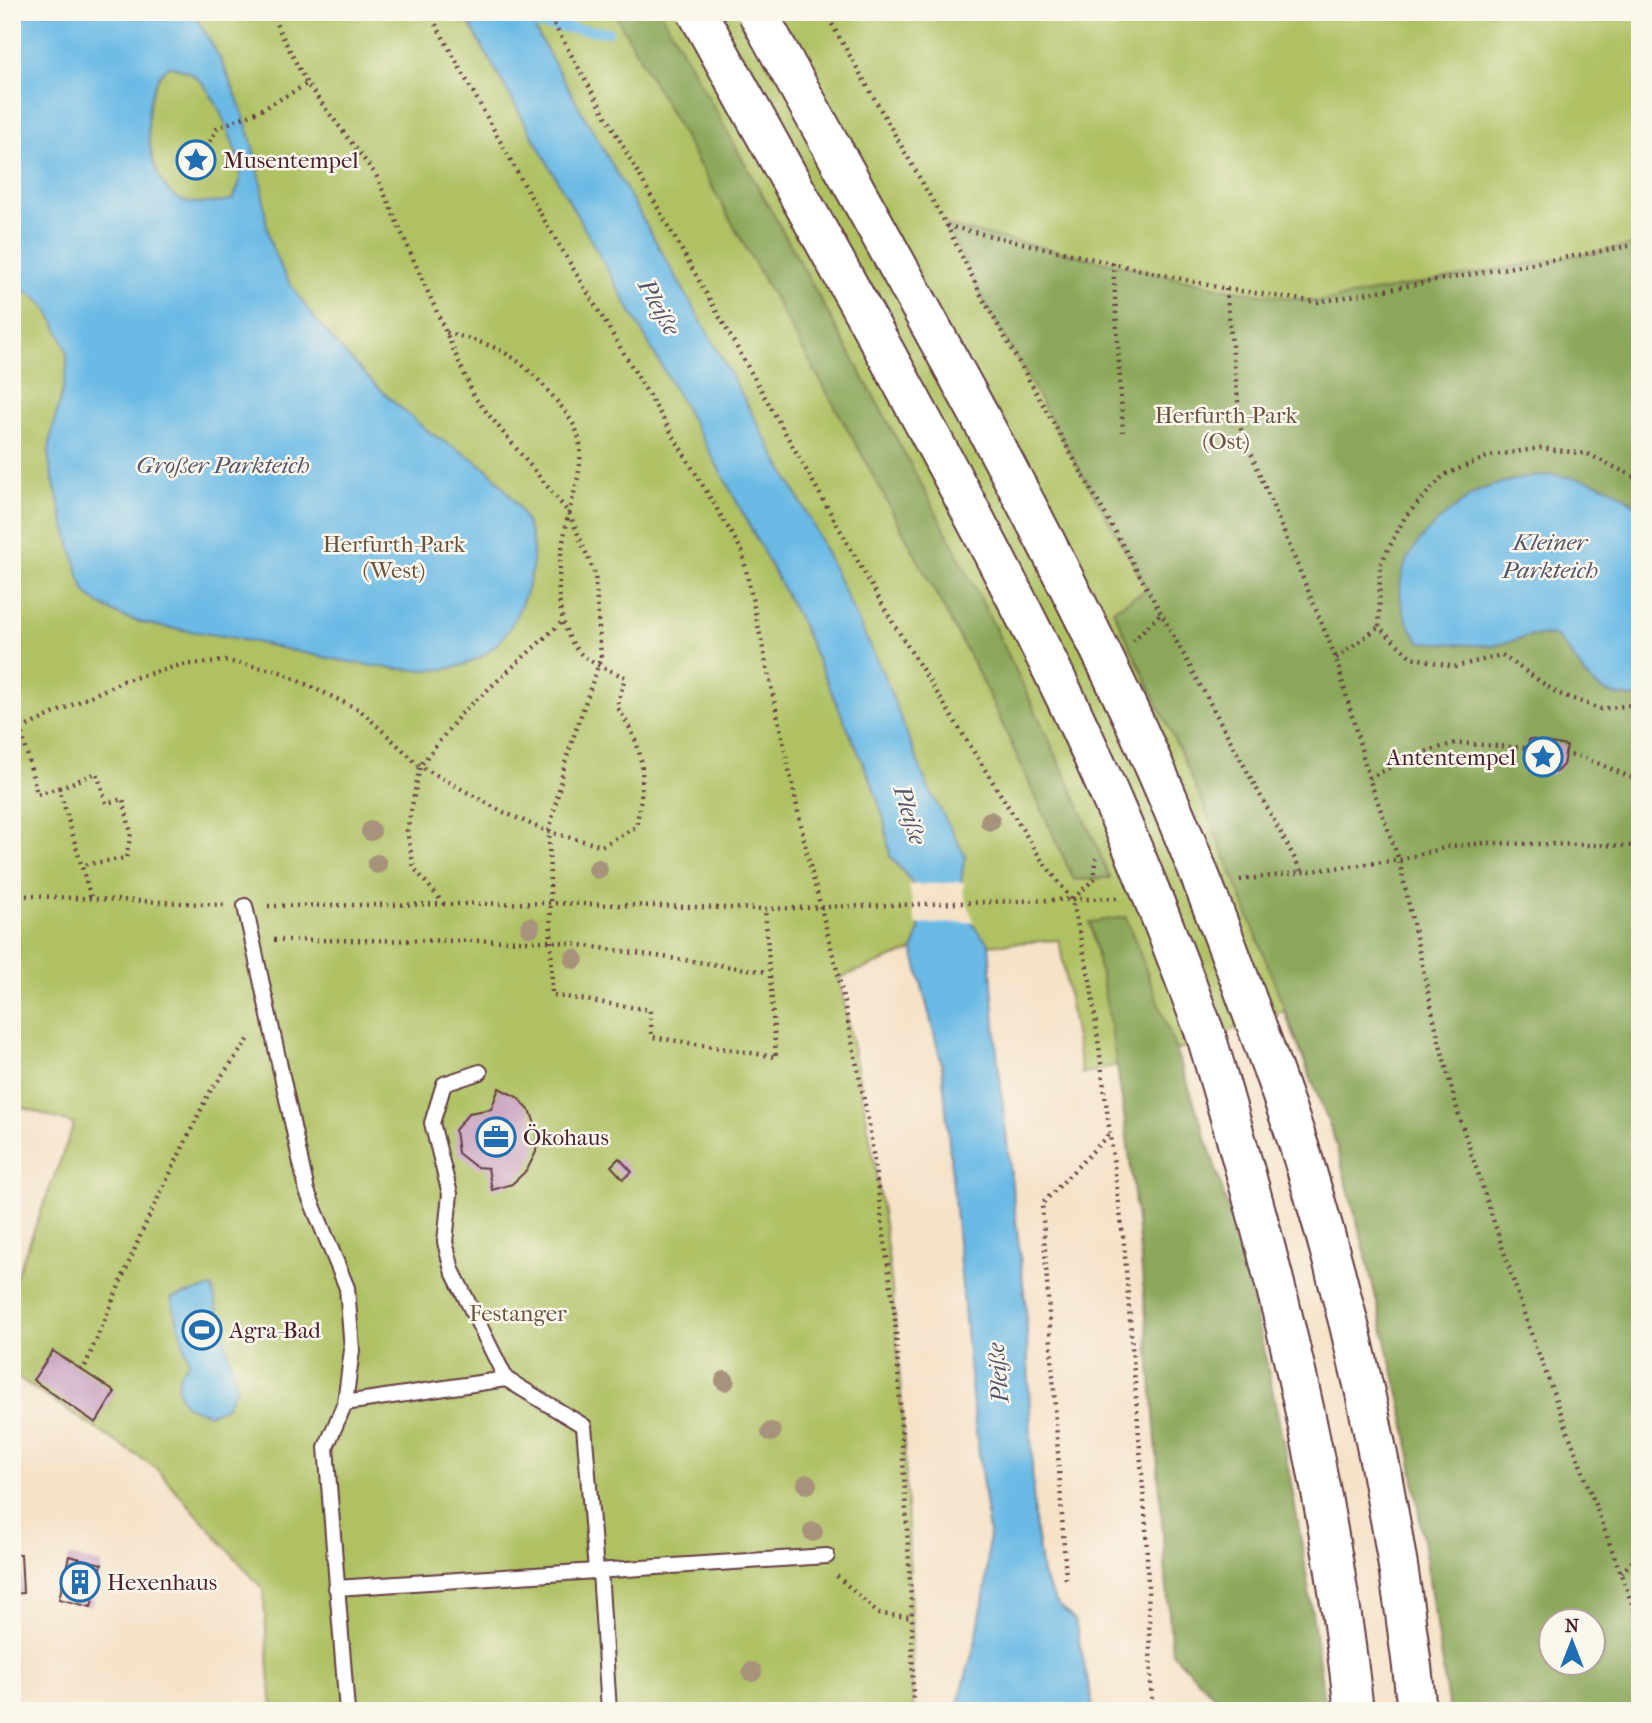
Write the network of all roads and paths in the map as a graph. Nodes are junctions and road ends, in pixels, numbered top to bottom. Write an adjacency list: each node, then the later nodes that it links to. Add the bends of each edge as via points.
1 (270, 12): 7 (path)
2 (429, 12): 42 (path, via 537,208 742,551)
3 (547, 12): 38 (path, via 890,618 1041,859)
4 (697, 12): 65 (highway, bridge, via 1036,637 1133,848 1207,1039 1293,1347 1323,1497)
5 (757, 12): 66 (highway, bridge, via 1083,615 1181,829 1307,1171 1353,1339 1408,1630)
6 (825, 12): 9 (path)
7 (307, 84): 8 (path, via 217,128); 13 (path, via 376,175)
8 (207, 148)
9 (947, 226): 11 (path); 33 (path, via 982,298 1302,872)
10 (1640, 244): 12 (path, via 1318,302)
11 (1113, 263): 12 (path); 14 (path)
12 (1226, 289): 19 (path, via 1241,429)
13 (444, 332): 16 (path, via 475,398); 16 (path, via 491,344 512,355 572,420 581,459)
14 (1123, 432)
15 (1640, 480): 18 (path, via 1588,454 1540,448 1489,456 1444,475 1405,517 1380,565)
16 (569, 513): 17 (path, via 559,586); 20 (path, via 595,574)
17 (563, 621): 20 (path, via 576,649); 26 (path, via 460,715)
18 (1379, 627): 19 (path); 21 (path, via 1411,657 1454,667 1502,654 1557,692 1601,709)
19 (1336, 658): 27 (path)
20 (598, 665): 30 (path, via 566,759); 30 (path, via 625,677 617,707 634,732 645,780 636,827 602,846)
21 (1640, 704)
22 (21, 729): 23 (path); 26 (path, via 123,681 181,665 227,661 278,671 360,710); 29 (path, via 37,794)
23 (12, 731)
24 (1528, 748): 27 (path, via 1455,743 1418,754)
25 (1564, 754): 28 (path)
26 (421, 766): 30 (path); 40 (path, via 407,831 414,868)
27 (1369, 778): 33 (path)
28 (1640, 781)
29 (60, 788): 34 (path); 34 (path, via 97,773 106,803 123,799 131,833 126,858)
30 (549, 832): 39 (path)
31 (1640, 846): 33 (path, via 1486,843 1451,846)
32 (1097, 852): 38 (path, via 1094,879)
33 (1399, 860): 56 (path, via 1459,1116 1528,1325)
34 (82, 865): 36 (path)
35 (12, 895): 36 (path)
36 (91, 898): 41 (path)
37 (1039, 900): 42 (path)
38 (1072, 900): 49 (path, via 1091,985)
39 (550, 903): 40 (path); 43 (path); 45 (path)
40 (444, 904): 41 (path)
41 (245, 906): 44 (lane)
42 (822, 907): 43 (path); 59 (path, via 869,1125 895,1317)
43 (765, 909): 46 (path)
44 (253, 940): 45 (path); 47 (lane)
45 (552, 941): 46 (path); 46 (path, via 552,995 650,1010 652,1037 776,1057)
46 (768, 972)
47 (269, 1015): 50 (path, via 209,1093 144,1227); 52 (lane, via 307,1191 347,1288 352,1350)
48 (480, 1072): 51 (lane, via 444,1084 432,1123 450,1194 445,1241 452,1270)
49 (1110, 1133): 57 (path, via 1042,1204); 64 (path, via 1124,1244 1146,1525)
50 (85, 1366)
51 (506, 1379): 52 (lane); 55 (lane, via 584,1426)
52 (345, 1403): 58 (lane, via 326,1447)
53 (1640, 1554): 56 (path)
54 (827, 1556): 55 (lane); 59 (path, via 831,1573 879,1614)
55 (598, 1571): 58 (lane); 62 (lane)
56 (1621, 1573): 60 (path)
57 (1066, 1579)
58 (337, 1588): 61 (lane)
59 (912, 1617): 63 (path)
60 (1640, 1625)
61 (347, 1711)
62 (609, 1711)
63 (913, 1711)
64 (1152, 1711)
65 (1354, 1711)
66 (1417, 1711)

